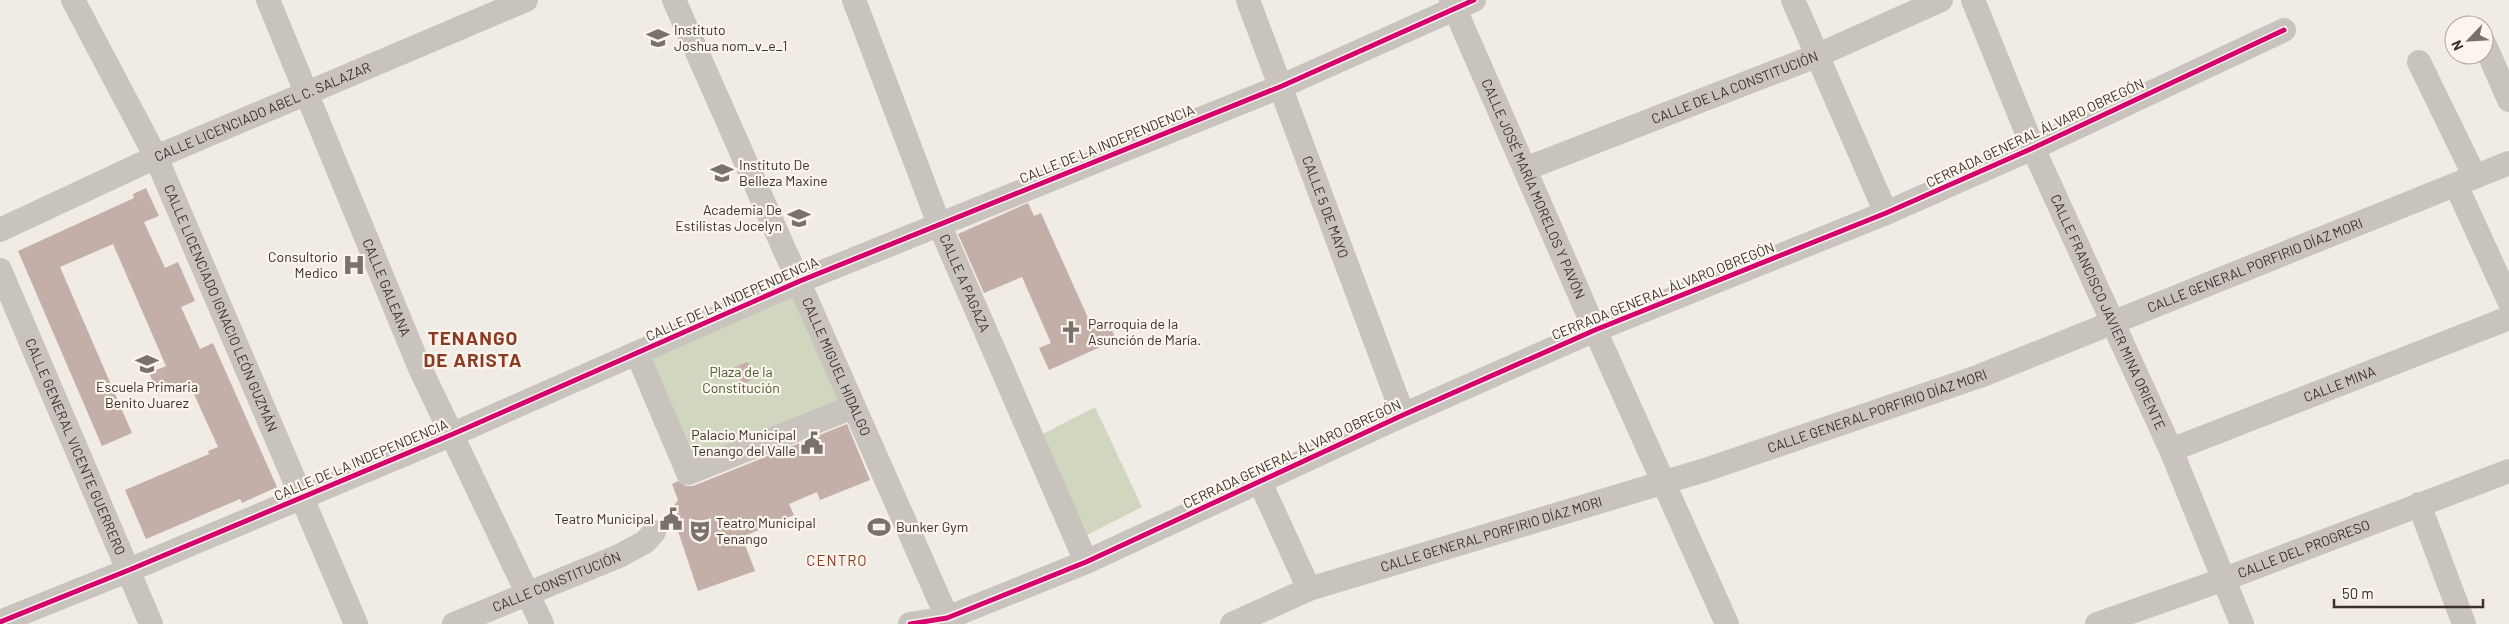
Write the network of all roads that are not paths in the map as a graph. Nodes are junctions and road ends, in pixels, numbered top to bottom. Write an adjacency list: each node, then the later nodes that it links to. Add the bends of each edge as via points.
1 (73, 0): 19 (street, CALLE LICENCIADO IGNACIO LEÓN GUZMÁN)
2 (268, 0): 16 (street, CALLE GALEANA)
3 (526, 0): 16 (street, CALLE LICENCIADO ABEL C. SALAZAR)
4 (674, 0): 27 (street, CALLE MIGUEL HIDALGO)
5 (854, 0): 24 (street, CALLE A PAGAZA)
6 (1248, 0): 15 (street, CALLE 5 DE MAYO)
7 (1792, 0): 12 (street)
8 (1941, 0): 12 (street, CALLE DE LA CONSTITUCIÓN)
9 (1973, 0): 18 (street, CALLE FRANCISCO JAVIER MINA ORIENTE)
10 (1460, 3): 15 (street, CALLE DE LA INDEPENDENCIA); 21 (street, CALLE JOSÉ MARÍA MORELOS Y PAVÓN)
11 (2284, 30): 18 (street, CERRADA GENERAL ÁLVARO OBREGÓN)
12 (1816, 56): 21 (street, CALLE DE LA CONSTITUCIÓN); 23 (street)
13 (2419, 62): 22 (street)
14 (2494, 65): 17 (street)
15 (1282, 86): 24 (street, CALLE DE LA INDEPENDENCIA); 34 (street, CALLE 5 DE MAYO)
16 (306, 92): 19 (street, CALLE LICENCIADO ABEL C. SALAZAR); 35 (street, CALLE GALEANA, via 420,366)
17 (2509, 100)
18 (2033, 148): 23 (street, CERRADA GENERAL ÁLVARO OBREGÓN); 30 (street, CALLE FRANCISCO JAVIER MINA ORIENTE)
19 (156, 157): 25 (street, CALLE LICENCIADO ABEL C. SALAZAR); 40 (street, CALLE LICENCIADO IGNACIO LEÓN GUZMÁN)
20 (2509, 163): 22 (street, CALLE GENERAL PORFIRIO DÍAZ MORI)
21 (1525, 169): 31 (street, CALLE JOSÉ MARÍA MORELOS Y PAVÓN)
22 (2465, 181): 28 (street); 30 (street, CALLE GENERAL PORFIRIO DÍAZ MORI)
23 (1886, 214): 31 (street, CERRADA GENERAL ÁLVARO OBREGÓN)
24 (939, 224): 27 (street, CALLE DE LA INDEPENDENCIA); 43 (street, CALLE A PAGAZA)
25 (0, 230)
26 (0, 270): 44 (street, CALLE GENERAL VICENTE GUERRERO)
27 (800, 281): 32 (street, CALLE DE LA INDEPENDENCIA); 33 (street, CALLE MIGUEL HIDALGO)
28 (2509, 300)
29 (2509, 318): 36 (street, CALLE MINA)
30 (2112, 322): 36 (street, CALLE FRANCISCO JAVIER MINA ORIENTE); 39 (street, CALLE GENERAL PORFIRIO DÍAZ MORI, via 1980,376)
31 (1594, 330): 34 (street, CERRADA GENERAL ÁLVARO OBREGÓN); 39 (street, CALLE JOSÉ MARÍA MORELOS Y PAVÓN)
32 (637, 353): 33 (street, via 688,473); 35 (street, CALLE DE LA INDEPENDENCIA)
33 (853, 407): 48 (street, CALLE MIGUEL HIDALGO)
34 (1403, 414): 38 (street, CERRADA GENERAL ÁLVARO OBREGÓN)
35 (453, 434): 40 (street, CALLE DE LA INDEPENDENCIA); 47 (street, CALLE GALEANA)
36 (2172, 450): 45 (street, CALLE FRANCISCO JAVIER MINA ORIENTE)
37 (2509, 471): 41 (street, CALLE DEL PROGRESO)
38 (1259, 480): 43 (street, CERRADA GENERAL ÁLVARO OBREGÓN); 46 (street)
39 (1663, 483): 46 (street, CALLE GENERAL PORFIRIO DÍAZ MORI); 56 (street, CALLE JOSÉ MARÍA MORELOS Y PAVÓN)
40 (302, 497): 44 (street, CALLE DE LA INDEPENDENCIA); 51 (street, CALLE LICENCIADO IGNACIO LEÓN GUZMÁN)
41 (2419, 504): 45 (street, CALLE DEL PROGRESO); 59 (street)
42 (654, 532): 47 (street, CALLE CONSTITUCIÓN, via 634,548)
43 (1086, 562): 48 (street, CERRADA GENERAL ÁLVARO OBREGÓN)
44 (129, 570): 49 (street, CALLE DE LA INDEPENDENCIA); 50 (street, CALLE GENERAL VICENTE GUERRERO)
45 (2222, 580): 57 (street, CALLE DEL PROGRESO); 58 (street, CALLE FRANCISCO JAVIER MINA ORIENTE)
46 (1309, 589): 55 (street, CALLE GENERAL PORFIRIO DÍAZ MORI)
47 (528, 595): 52 (street, CALLE CONSTITUCIÓN); 53 (street, CALLE GALEANA)
48 (949, 621): 54 (street, CERRADA GENERAL ÁLVARO OBREGÓN)
49 (0, 622)
50 (152, 624)
51 (356, 624)
52 (454, 624)
53 (542, 624)
54 (910, 624)
55 (1232, 624)
56 (1727, 624)
57 (2098, 624)
58 (2242, 624)
59 (2464, 624)

